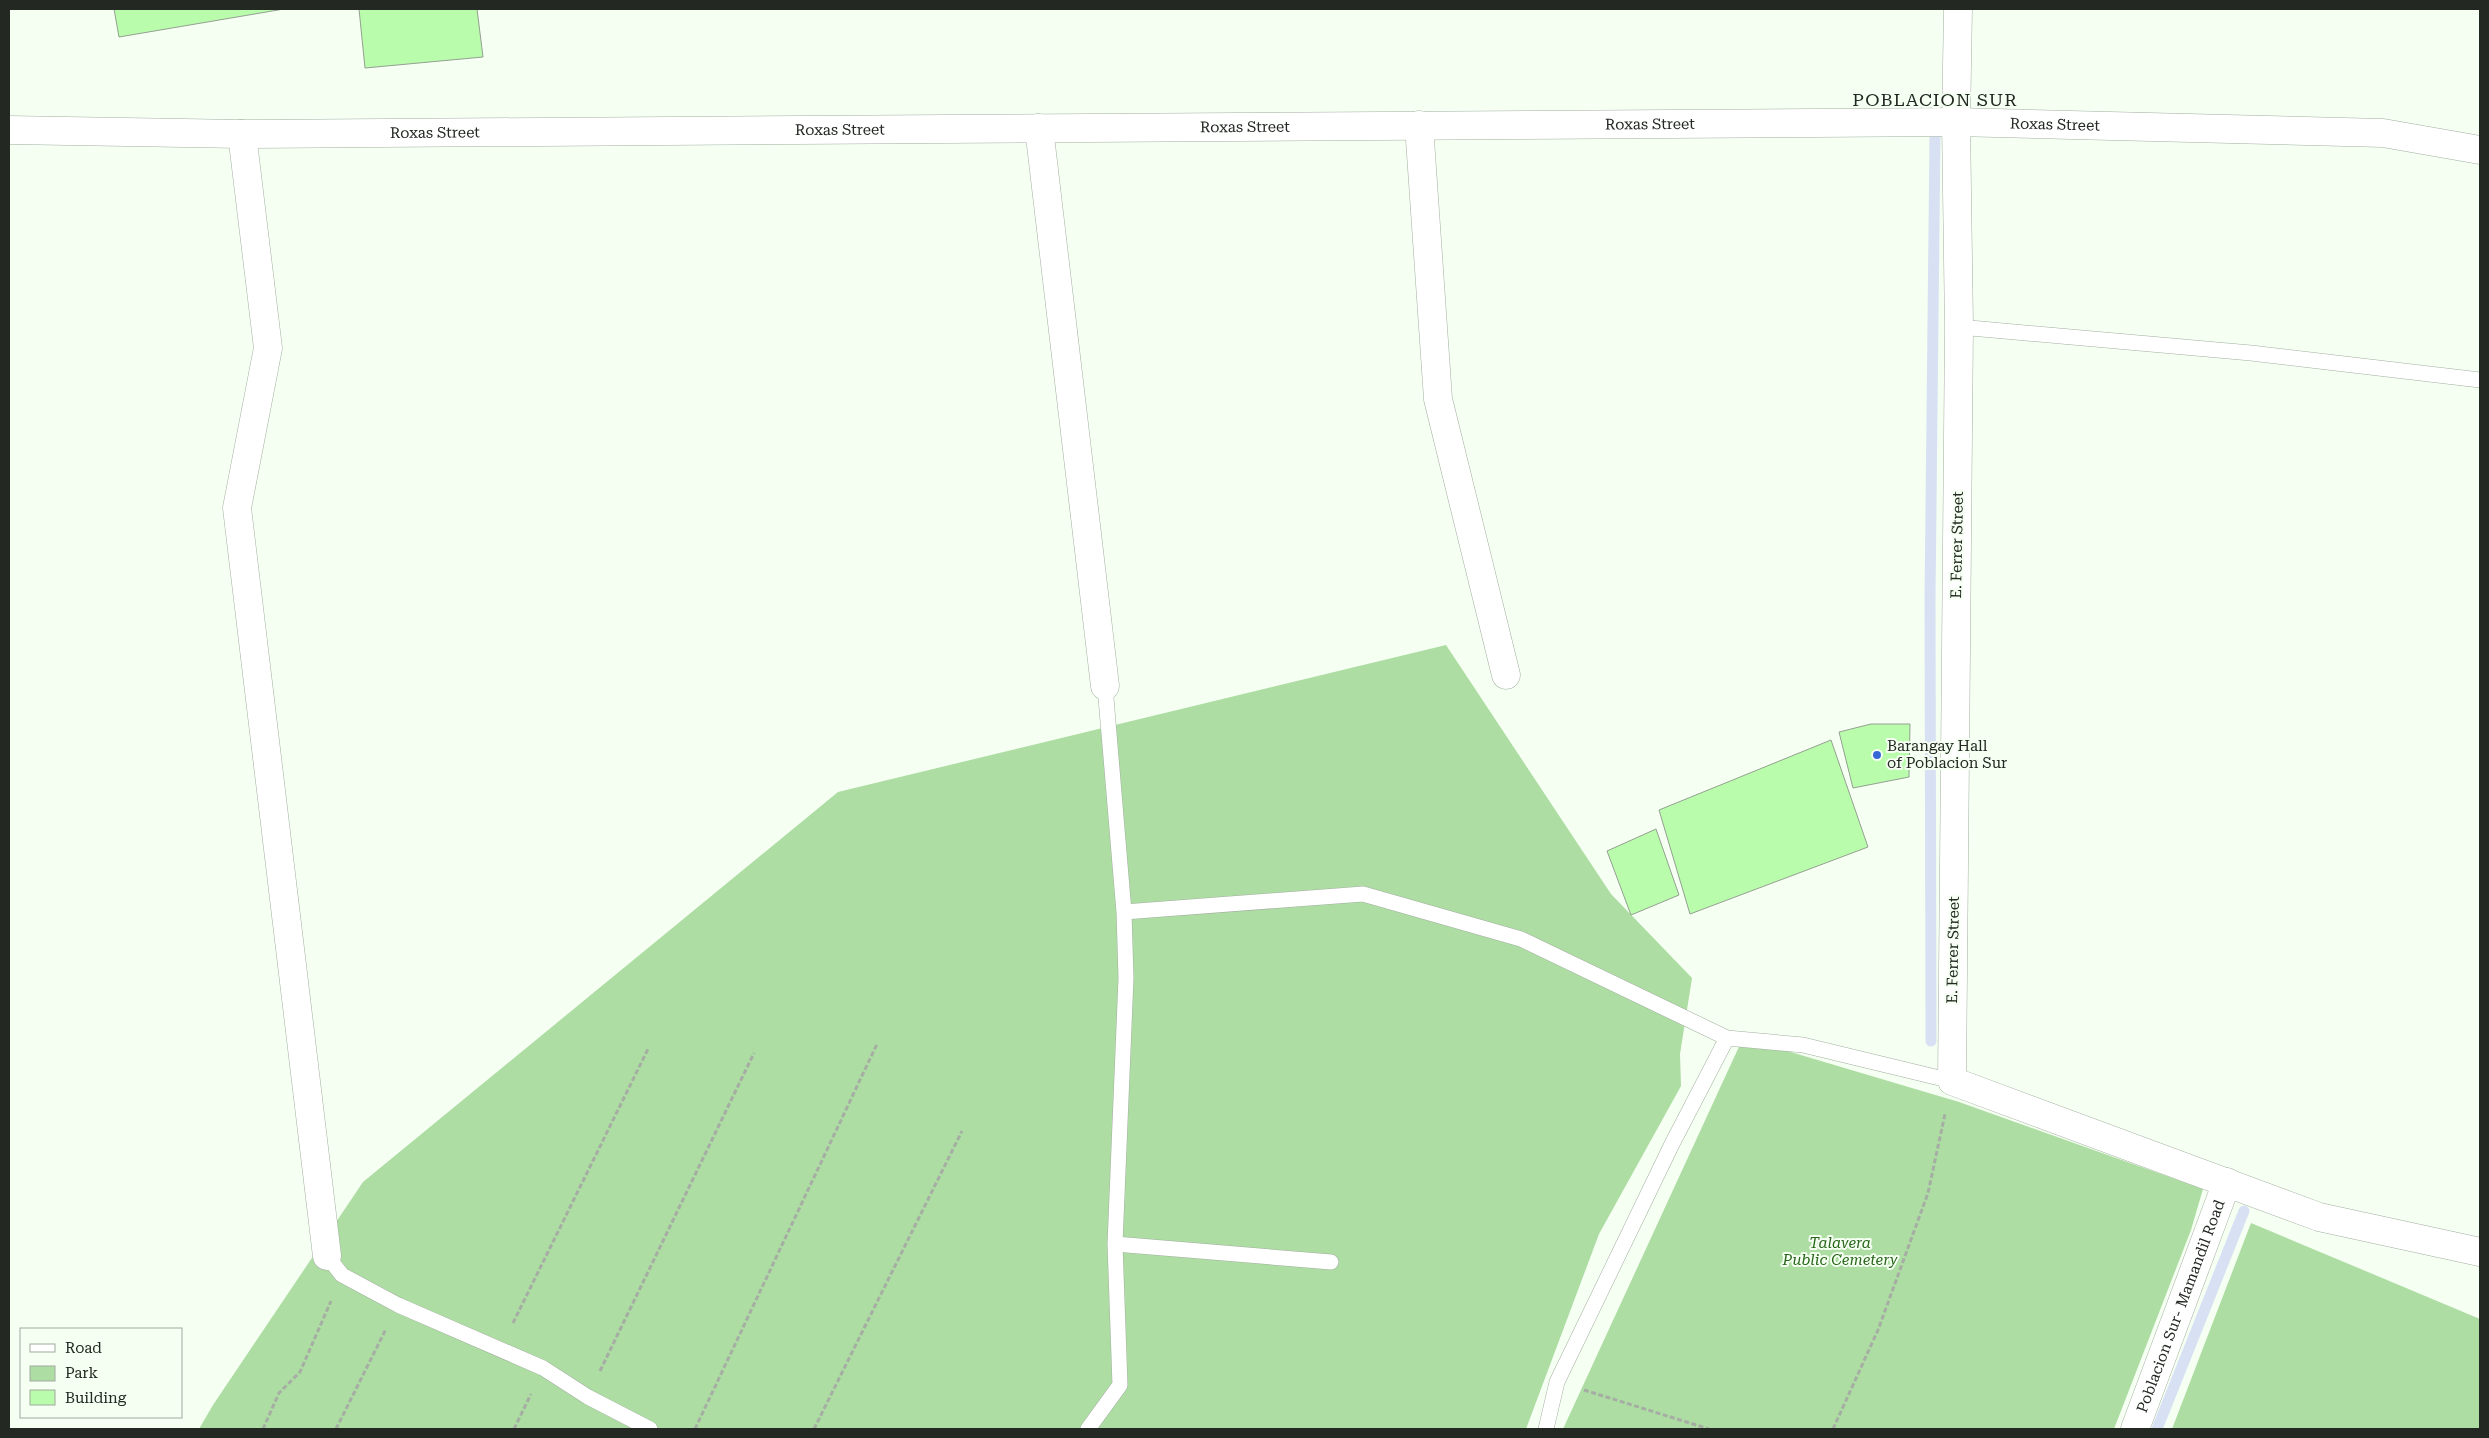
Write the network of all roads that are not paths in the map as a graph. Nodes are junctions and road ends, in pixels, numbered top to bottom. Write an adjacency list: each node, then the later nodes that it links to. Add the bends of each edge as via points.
1 (1958, 9): 2 (street, E. Ferrer Street)
2 (1956, 122): 3 (street, Roxas Street); 7 (street, Roxas Street, via 2383,133); 8 (street, E. Ferrer Street)
3 (1419, 125): 4 (street, Roxas Street); 10 (street, via 1438,399)
4 (1039, 128): 6 (street, Roxas Street); 11 (street)
5 (9, 130): 6 (street, Roxas Street)
6 (242, 134): 19 (street, via 268,348 238,508)
7 (2480, 150)
8 (1959, 327): 9 (lane, via 2250,353); 14 (street, E. Ferrer Street)
9 (2480, 380)
10 (1506, 675)
11 (1105, 686): 12 (lane)
12 (1124, 912): 13 (lane, via 1363,894 1521,939); 16 (lane, via 1126,978)
13 (1727, 1038): 14 (lane, via 1803,1045); 22 (lane, via 1557,1382)
14 (1952, 1082): 15 (street)
15 (2227, 1182): 17 (street, via 2320,1217); 23 (street, Poblacion Sur- Mamandil Road)
16 (1116, 1244): 18 (lane); 21 (lane, via 1120,1385)
17 (2480, 1252)
18 (1331, 1262)
19 (334, 1266): 20 (lane, via 398,1306 543,1368 588,1397)
20 (650, 1429)
21 (1088, 1429)
22 (1546, 1429)
23 (2135, 1429)

